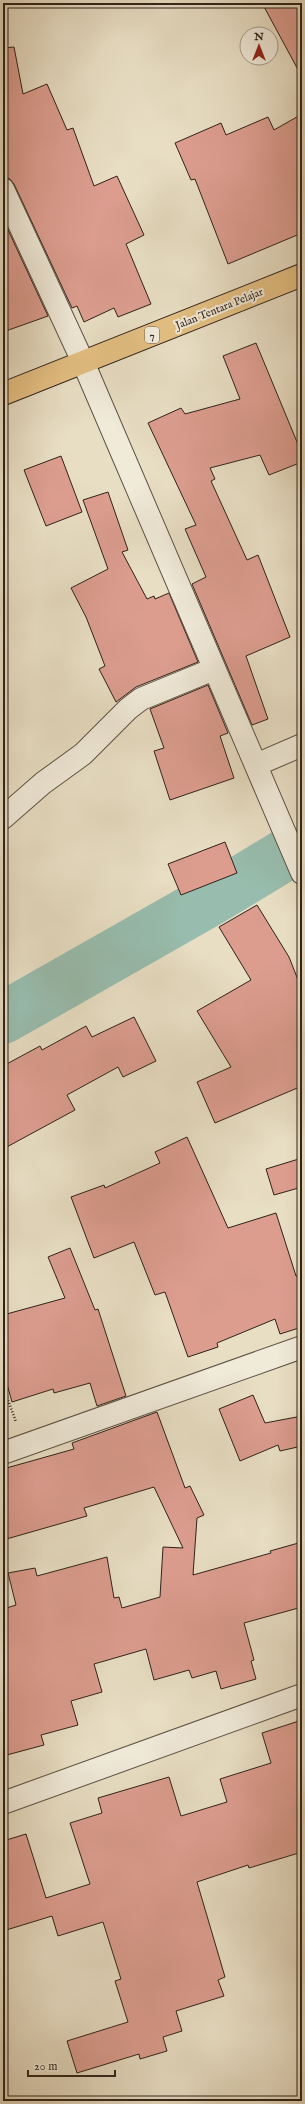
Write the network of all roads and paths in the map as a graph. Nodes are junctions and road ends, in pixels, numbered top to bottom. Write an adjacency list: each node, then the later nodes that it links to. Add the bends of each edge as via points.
1 (3, 189): 3 (street)
2 (302, 275): 3 (highway, Jalan Tentara Pelajar / 7)
3 (83, 362): 4 (highway, Jalan Tentara Pelajar / 7); 5 (street)
4 (3, 394)
5 (214, 669): 7 (street); 8 (street, via 142,699 128,709 83,754 43,783)
6 (302, 745): 7 (street)
7 (256, 765): 9 (street)
8 (3, 818)
9 (302, 873)
10 (302, 1347): 12 (street)
11 (3, 1386): 12 (path)
12 (25, 1445): 13 (street)
13 (3, 1453)
14 (302, 1695): 15 (street)
15 (3, 1803)

